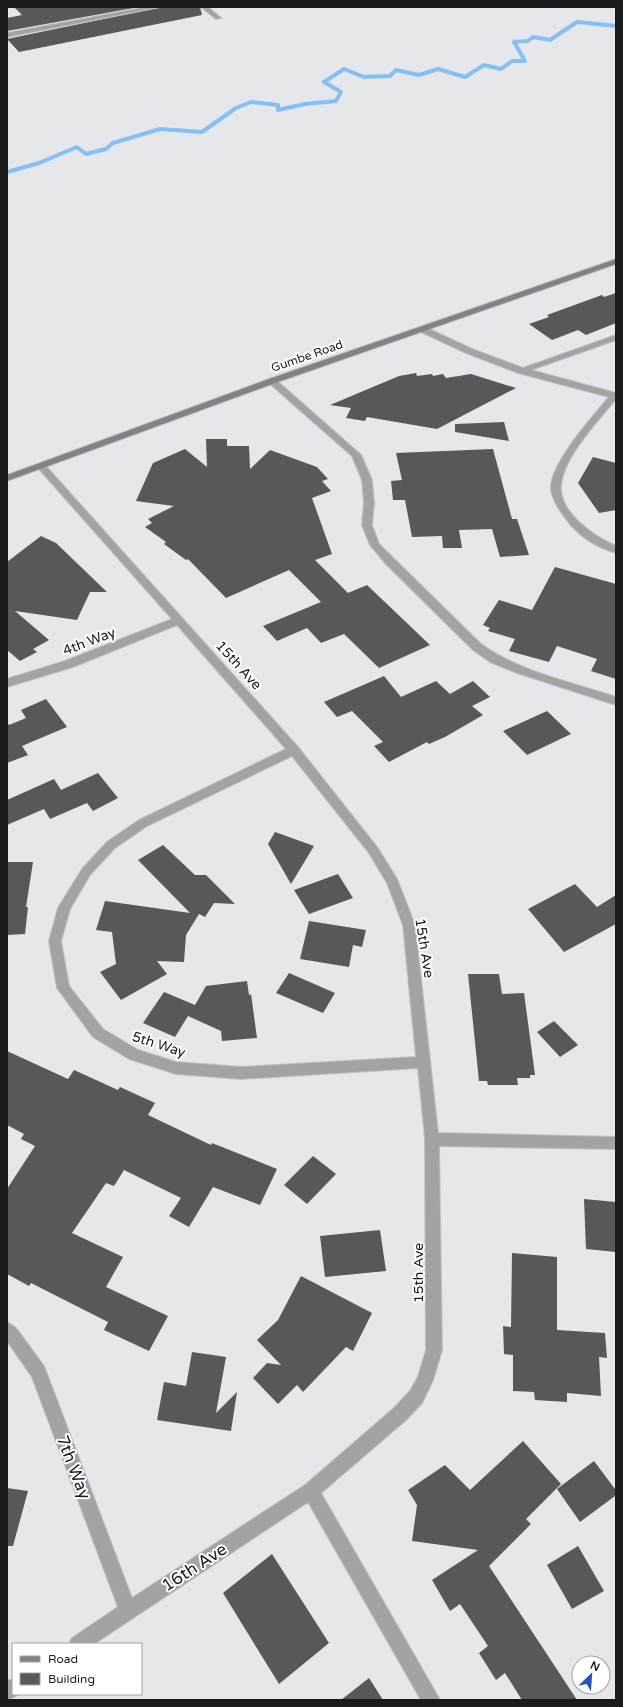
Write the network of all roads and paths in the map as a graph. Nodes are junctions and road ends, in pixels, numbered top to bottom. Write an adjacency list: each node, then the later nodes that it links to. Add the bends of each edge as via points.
1 (157, 7): 4 (street)
2 (204, 7): 3 (street)
3 (218, 18)
4 (7, 35)
5 (616, 261): 6 (street, Gumbe Road)
6 (422, 329): 8 (street, via 459,347); 9 (street, Gumbe Road)
7 (616, 337): 8 (street)
8 (521, 371): 10 (street)
9 (272, 381): 11 (street, Gumbe Road); 16 (street, via 356,455 367,480 370,504 367,526 375,545 477,647 494,659 521,670)
10 (615, 396): 13 (street, via 561,468 556,487 560,502 574,524 590,539)
11 (41, 466): 12 (street, Gumbe Road); 14 (street, 15th Ave)
12 (7, 478)
13 (616, 550)
14 (179, 620): 15 (street, 4th Way, via 69,664); 17 (street, 15th Ave)
15 (7, 683)
16 (616, 701)
17 (294, 750): 18 (street, 15th Ave, via 373,850 393,882 409,925); 18 (street, 5th Way, via 143,823 111,845 86,872 64,908 54,941 63,988 98,1034 134,1055 176,1068 241,1073)
18 (425, 1062): 19 (street, 15th Ave)
19 (432, 1139): 20 (street); 22 (street, 15th Ave, via 434,1350 425,1380 416,1397 400,1414)
20 (616, 1143)
21 (7, 1330): 23 (street, 7th Way, via 38,1372)
22 (311, 1491): 23 (street, 16th Ave); 25 (street)
23 (128, 1610): 24 (street, 16th Ave)
24 (79, 1643)
25 (431, 1700)

